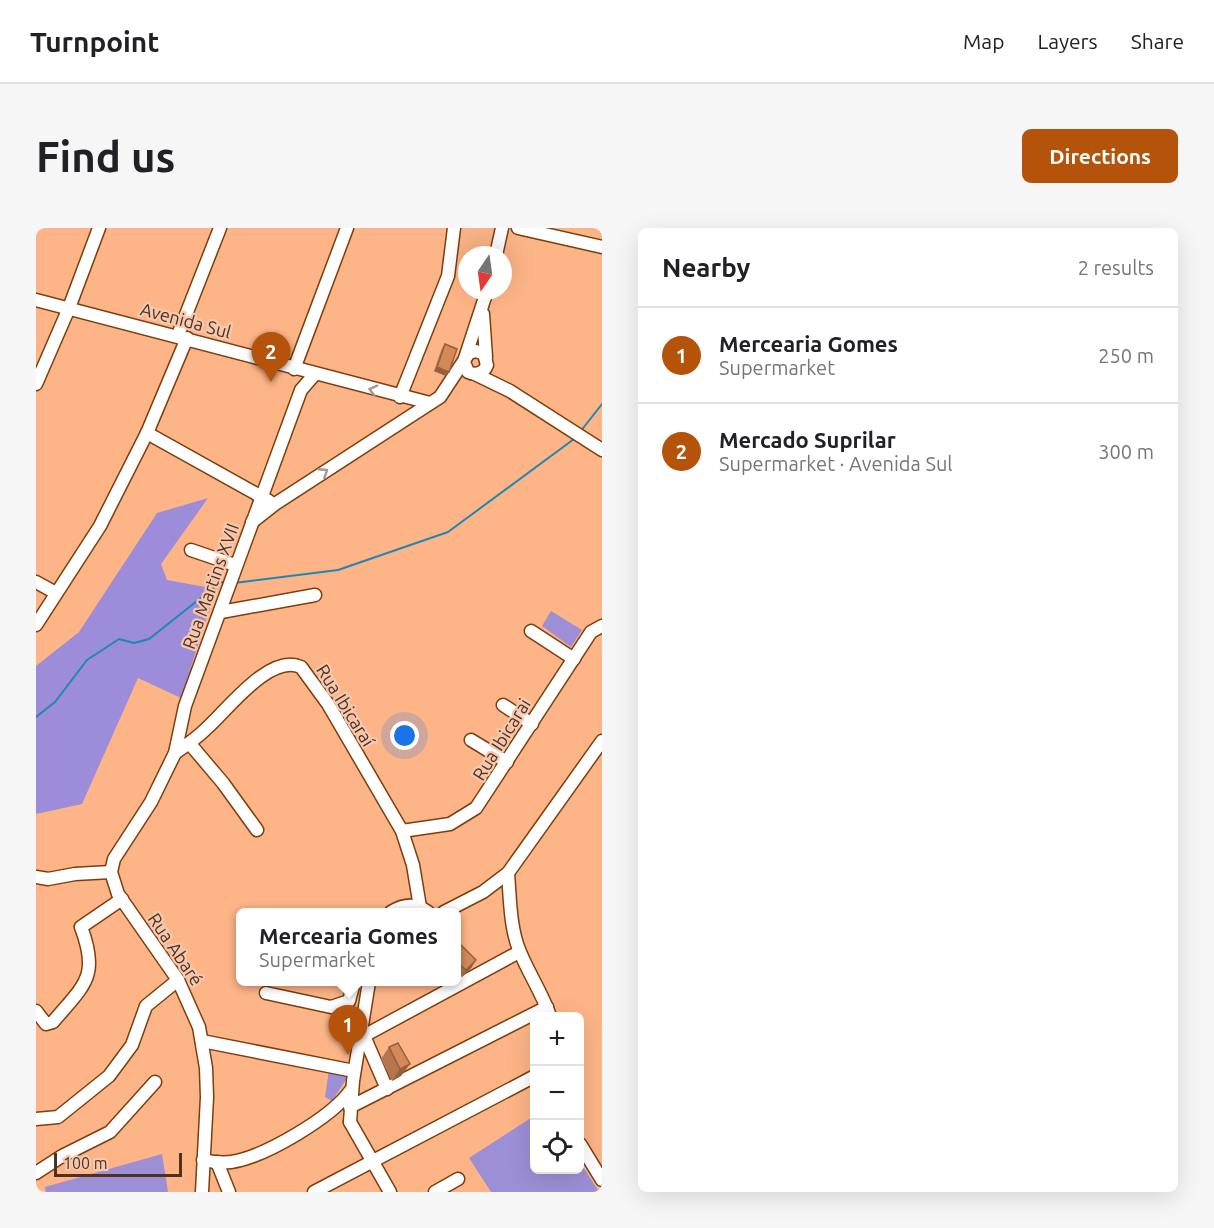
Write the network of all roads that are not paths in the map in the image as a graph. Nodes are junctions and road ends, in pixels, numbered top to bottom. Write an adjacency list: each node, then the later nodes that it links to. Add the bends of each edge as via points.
1 (99, 228): 12 (street)
2 (220, 228): 13 (street)
3 (346, 228): 16 (street)
4 (454, 228): 23 (street, via 448,276)
5 (502, 228): 7 (street)
6 (518, 228): 8 (street)
7 (498, 246)
8 (602, 247)
9 (36, 300): 12 (street, Avenida Sul)
10 (485, 300): 11 (street)
11 (483, 307): 14 (street); 15 (street, Rua Martins XVII)
12 (69, 308): 13 (street, Avenida Sul); 19 (street)
13 (183, 337): 16 (street, Avenida Sul); 25 (street)
14 (487, 359): 15 (street, via 476,351); 17 (street, via 485,369); 22 (street)
15 (465, 360): 17 (street, via 466,369); 20 (street, Rua Martins XVII)
16 (297, 370): 18 (street, Avenida Sul); 21 (street)
17 (473, 374): 20 (street, Rua Martins XVII); 22 (street)
18 (314, 375): 21 (street); 23 (street, Avenida Sul, one-way to 18)
19 (36, 384)
20 (449, 387): 24 (street, Rua Martins XVII)
21 (301, 390): 27 (street)
22 (510, 391): 26 (street)
23 (400, 398): 24 (street, Avenida Sul)
24 (430, 403): 28 (street, Rua Martins XVII, one-way to 24)
25 (147, 432): 27 (street); 33 (street, via 100,526)
26 (601, 450)
27 (262, 496): 28 (street); 29 (street)
28 (275, 504): 29 (street, Rua Martins XVII)
29 (252, 522): 31 (street, Rua Martins XVII)
30 (191, 550): 31 (street)
31 (234, 568): 35 (street, Rua Martins XVII)
32 (36, 582): 33 (street)
33 (56, 592): 36 (street)
34 (315, 595): 35 (street)
35 (221, 612): 45 (street, Rua Martins XVII, via 185,706)
36 (36, 625)
37 (602, 626): 39 (street, Rua Ibicarai, via 591,632)
38 (531, 631): 39 (street)
39 (574, 659): 41 (street, Rua Ibicarai)
40 (503, 705): 41 (street)
41 (532, 724): 46 (street, Rua Ibicarai)
42 (471, 740): 46 (street)
43 (602, 742): 50 (street)
44 (190, 744): 45 (street, Rua Ibicaraí); 47 (street); 48 (street, Rua Ibicaraí, via 262,676 279,667 296,665 315,684)
45 (175, 753): 49 (street, via 151,802 114,859)
46 (507, 762): 48 (street, Rua Ibicarai, via 470,814 450,824)
47 (257, 830)
48 (402, 831): 55 (street, Rua Ibicaraí)
49 (111, 872): 51 (street); 52 (street, Rua Abaré)
50 (508, 873): 56 (street); 57 (street)
51 (36, 877)
52 (122, 899): 58 (street, Rua Abaré); 64 (street, via 81,927 91,966 87,979 53,1022 46,1024)
53 (398, 908): 54 (street)
54 (413, 908)
55 (424, 908)
56 (452, 908)
57 (519, 952): 59 (street); 65 (street)
58 (178, 980): 68 (street, Rua Abaré); 76 (street, via 146,1006 132,1045 109,1076 66,1112 51,1120)
59 (461, 983)
60 (352, 986): 63 (street, via 350,1001 338,1006)
61 (368, 986): 67 (street)
62 (456, 986): 67 (street)
63 (266, 993)
64 (36, 1011)
65 (548, 1012)
66 (530, 1021): 72 (street)
67 (362, 1037): 69 (street); 72 (street)
68 (202, 1041): 69 (street); 79 (street, Rua Abaré, via 207,1097)
69 (354, 1071): 73 (street)
70 (530, 1078): 80 (street)
71 (155, 1082): 82 (street, via 110,1132)
72 (387, 1089): 74 (street)
73 (351, 1090): 74 (street); 75 (street)
74 (350, 1107): 77 (street)
75 (326, 1117): 77 (street); 81 (street, via 240,1160)
76 (36, 1119)
77 (350, 1122): 80 (street)
78 (584, 1152): 84 (street)
79 (203, 1160): 81 (street); 85 (street, Rua Abaré)
80 (372, 1160): 87 (street); 88 (street)
81 (217, 1162): 86 (street)
82 (36, 1173)
83 (458, 1179): 89 (street)
84 (602, 1180)
85 (201, 1189)
86 (229, 1192)
87 (314, 1192)
88 (390, 1192)
89 (435, 1192)

